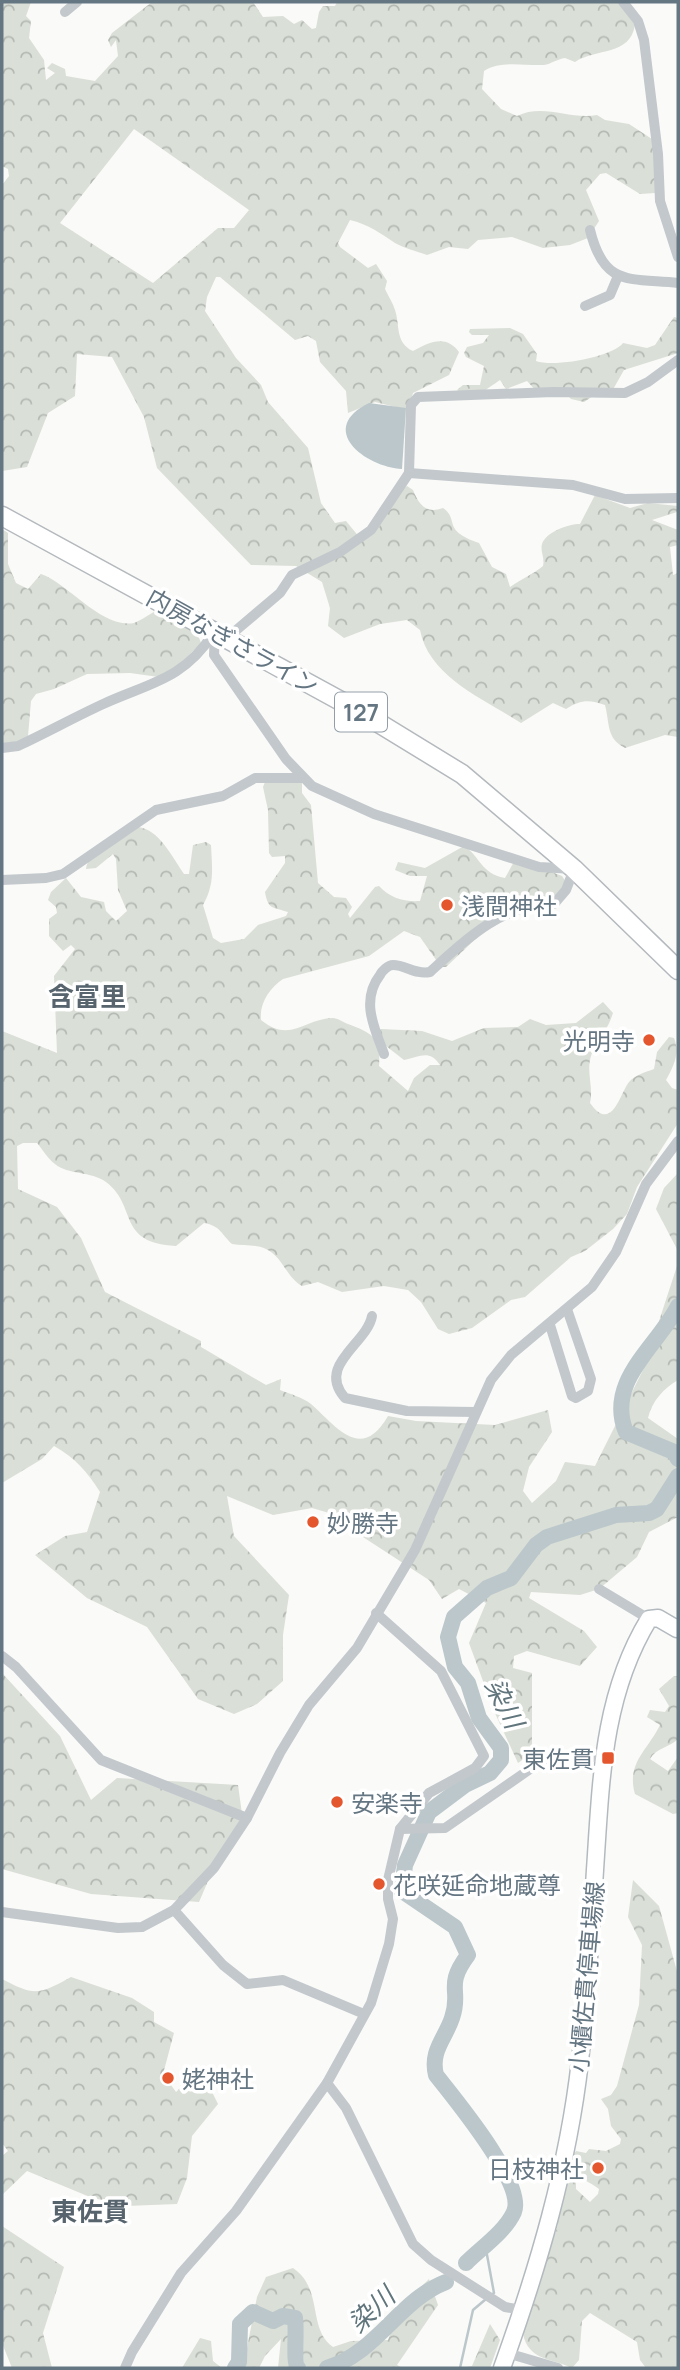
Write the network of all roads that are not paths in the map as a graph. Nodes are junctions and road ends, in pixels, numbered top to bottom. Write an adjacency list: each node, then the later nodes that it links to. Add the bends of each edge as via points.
1 (77, 2): 3 (street)
2 (623, 2): 5 (street, via 644,40 660,201)
3 (65, 12)
4 (590, 230): 6 (street, via 601,261)
5 (678, 257)
6 (618, 276): 7 (street); 8 (street, via 610,295)
7 (678, 283)
8 (584, 306)
9 (678, 360): 10 (street, via 625,393 418,397 411,405)
10 (409, 473): 11 (street, via 573,485 625,499); 13 (street, via 372,530 292,575 280,593)
11 (678, 498)
12 (2, 516): 13 (highway, 内房なぎさライン / 127)
13 (221, 635): 14 (street, via 172,677 104,703 18,747); 15 (street, via 214,655); 16 (highway, 内房なぎさライン / 127, via 443,762)
14 (2, 748)
15 (303, 778): 16 (street, via 374,814 539,867); 17 (street, via 255,778 223,796 156,810 63,874)
16 (574, 869): 18 (highway, 内房なぎさライン / 127); 19 (street, via 554,904 532,904 506,913 430,972 387,967 374,984 370,1011)
17 (2, 880)
18 (678, 970)
19 (384, 1054)
20 (678, 1141): 21 (street, via 646,1184 616,1252 592,1287)
21 (567, 1310): 23 (street); 23 (street, via 591,1380 588,1391 576,1398)
22 (372, 1316): 24 (street, via 339,1365 338,1391 345,1398 407,1411)
23 (550, 1325): 24 (street, via 511,1355)
24 (475, 1412): 26 (street, via 415,1550)
25 (599, 1589): 27 (street)
26 (376, 1613): 31 (street, via 357,1648 309,1705); 32 (street, via 441,1671 484,1756 475,1768 429,1793)
27 (649, 1619): 28 (main road, via 659,1618); 30 (main road, 小櫃佐貫停車場線, via 613,1698)
28 (678, 1627)
29 (2, 1656): 31 (street, via 101,1760)
30 (602, 1757): 32 (street, via 546,1758 439,1830); 37 (main road, 小櫃佐貫停車場線, via 571,2126 549,2227)
31 (247, 1818): 33 (street, via 214,1868)
32 (403, 1829): 35 (street, via 388,1880 393,1919 388,1944 376,1990)
33 (174, 1910): 34 (street, via 142,1927 118,1928); 35 (street, via 223,1965 247,1984 283,1980)
34 (2, 1912)
35 (364, 2014): 36 (street)
36 (327, 2083): 37 (street, via 346,2108 413,2244 505,2307); 39 (street, via 236,2211 181,2273)
37 (522, 2310): 38 (main road, 小櫃佐貫停車場線)
38 (504, 2361): 40 (street)
39 (125, 2368)
40 (558, 2368)

